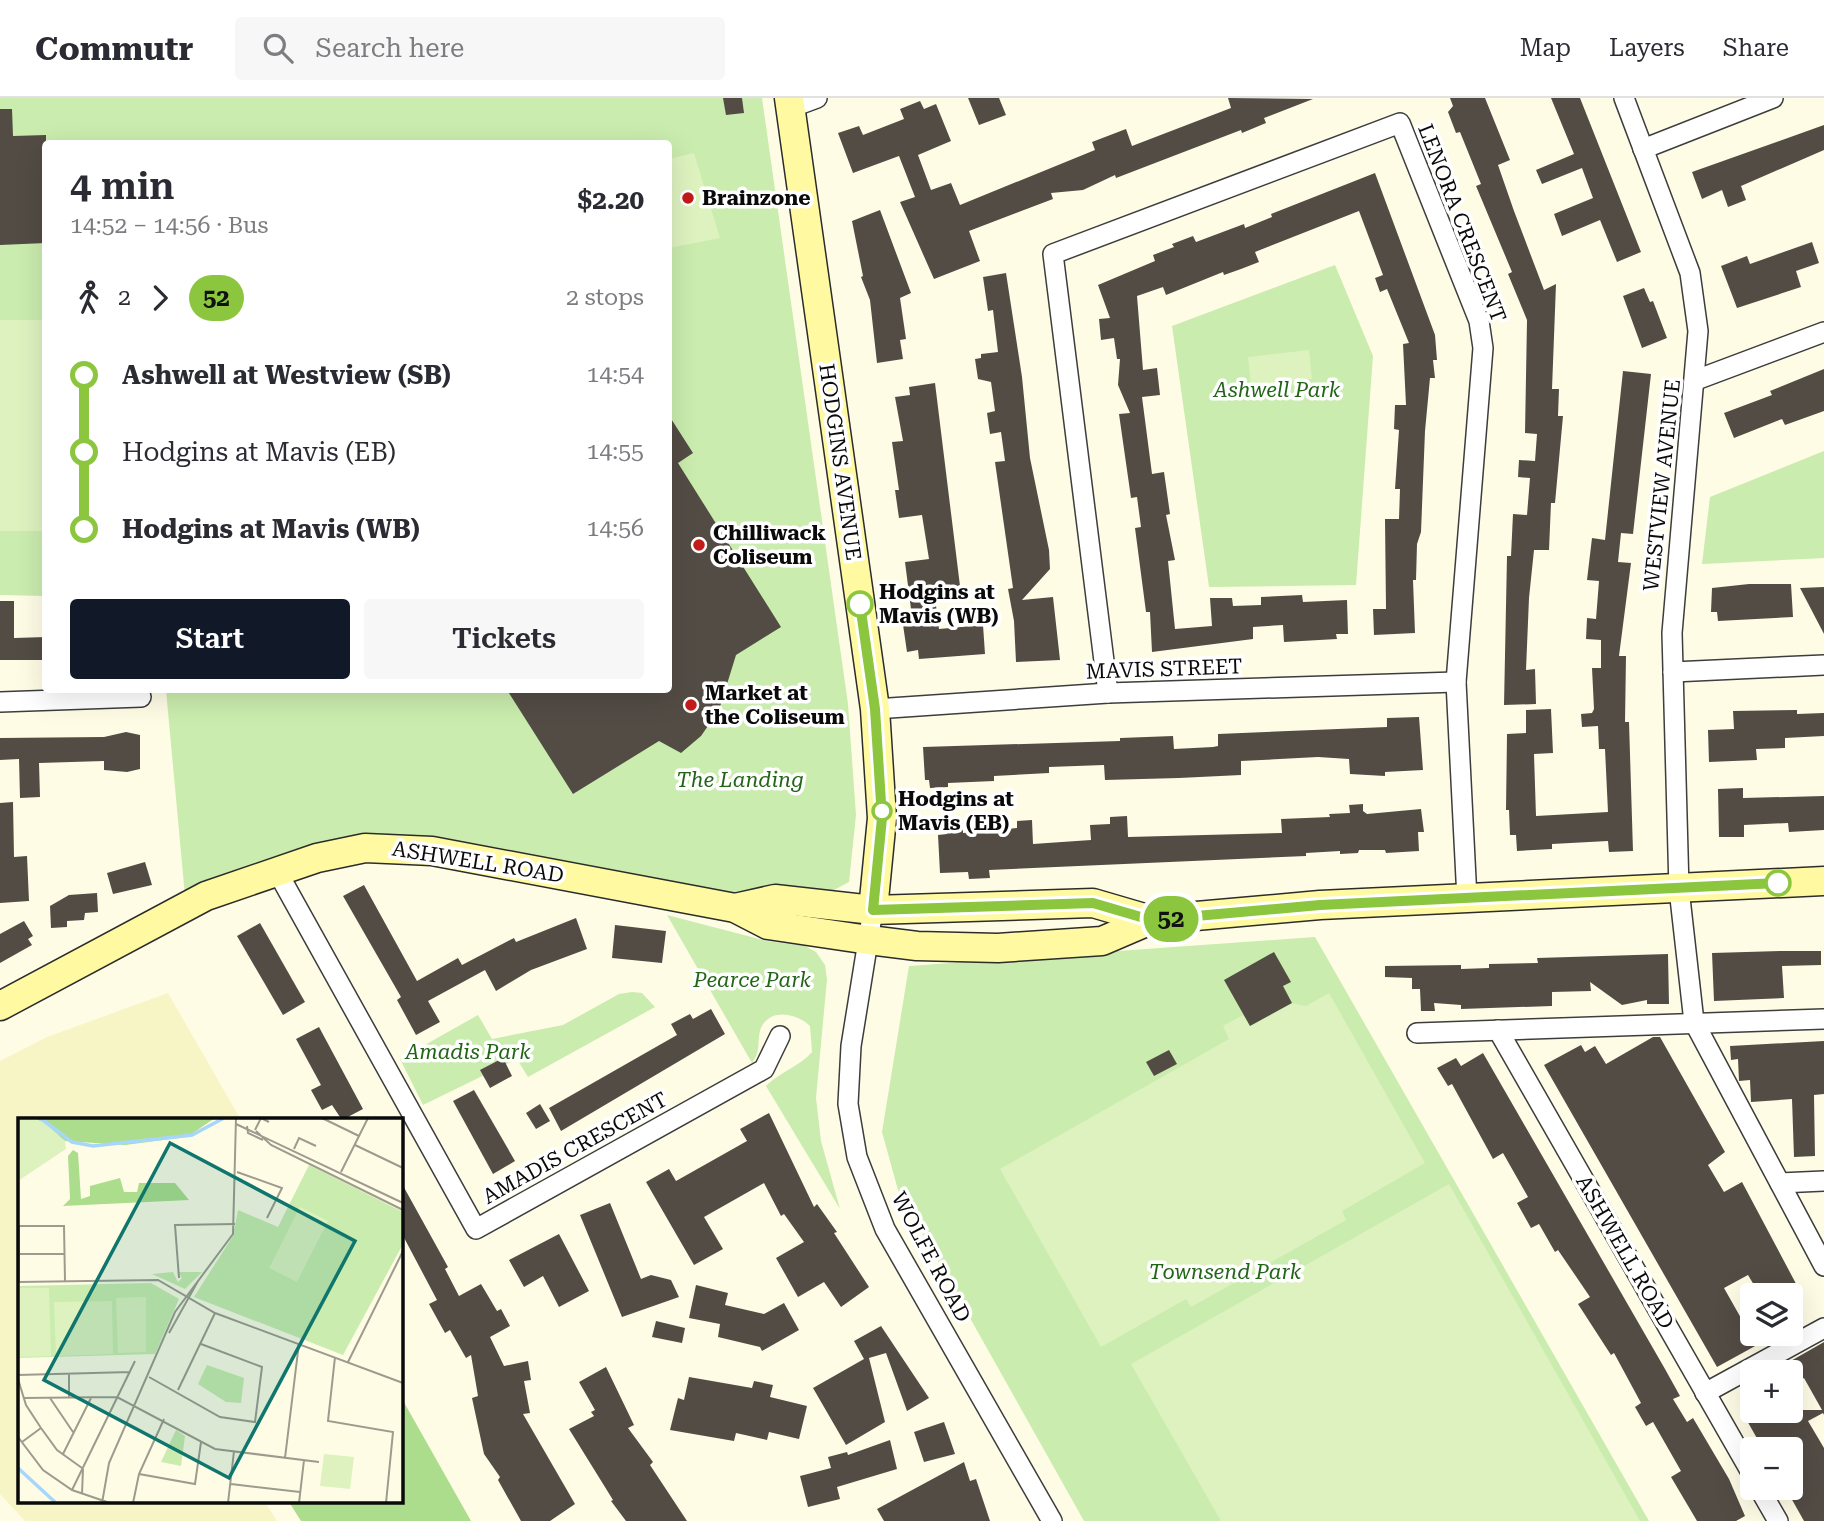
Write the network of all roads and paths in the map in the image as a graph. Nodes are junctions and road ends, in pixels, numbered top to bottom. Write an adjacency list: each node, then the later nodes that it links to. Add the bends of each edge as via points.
1 (817, 98): 4 (street)
2 (1624, 98): 5 (street, WESTVIEW AVENUE)
3 (1773, 98): 5 (street)
4 (789, 103): 14 (street, HODGINS AVENUE)
5 (1643, 149): 7 (street, WESTVIEW AVENUE, via 1690,273 1698,331)
6 (1824, 332): 7 (street)
7 (1696, 380): 9 (street, WESTVIEW AVENUE, via 1677,553)
8 (1824, 665): 9 (street)
9 (1673, 672): 17 (street, WESTVIEW AVENUE)
10 (1456, 682): 11 (street, MAVIS STREET); 11 (street, LENORA CRESCENT, via 1483,348 1479,321 1400,122 1053,254); 18 (street, LENORA CRESCENT)
11 (1108, 693): 14 (street, MAVIS STREET)
12 (141, 697): 13 (street)
13 (0, 702)
14 (875, 709): 20 (street, HODGINS AVENUE, via 882,818)
15 (278, 873): 19 (street, ASHWELL ROAD, via 343,851 389,847 432,851); 23 (street, ASHWELL ROAD, via 183,906); 28 (street, AMADIS CRESCENT, via 476,1229 764,1069)
16 (1824, 880): 17 (street, ASHWELL ROAD)
17 (1679, 889): 18 (street, ASHWELL ROAD); 25 (street)
18 (1467, 898): 21 (street, ASHWELL ROAD)
19 (736, 908): 20 (street, ASHWELL ROAD, via 775,899); 22 (street, ASHWELL ROAD, via 768,925)
20 (873, 910): 21 (street, ASHWELL ROAD, via 1093,903); 22 (street, WOLFE ROAD)
21 (1151, 920): 22 (street, ASHWELL ROAD, via 1102,941 998,948)
22 (869, 940): 36 (street, WOLFE ROAD, via 851,1046 848,1104 857,1157 885,1229)
23 (0, 1006)
24 (1824, 1019): 25 (street)
25 (1693, 1022): 26 (street); 30 (street)
26 (1498, 1030): 27 (street); 33 (street, ASHWELL ROAD)
27 (1417, 1033)
28 (780, 1037)
29 (1824, 1181): 30 (street)
30 (1780, 1183): 31 (street)
31 (1824, 1266)
32 (1824, 1328): 33 (street)
33 (1705, 1393): 34 (street, ASHWELL ROAD)
34 (1740, 1453)
35 (1766, 1500): 37 (street)
36 (1052, 1521)
37 (1778, 1521)

